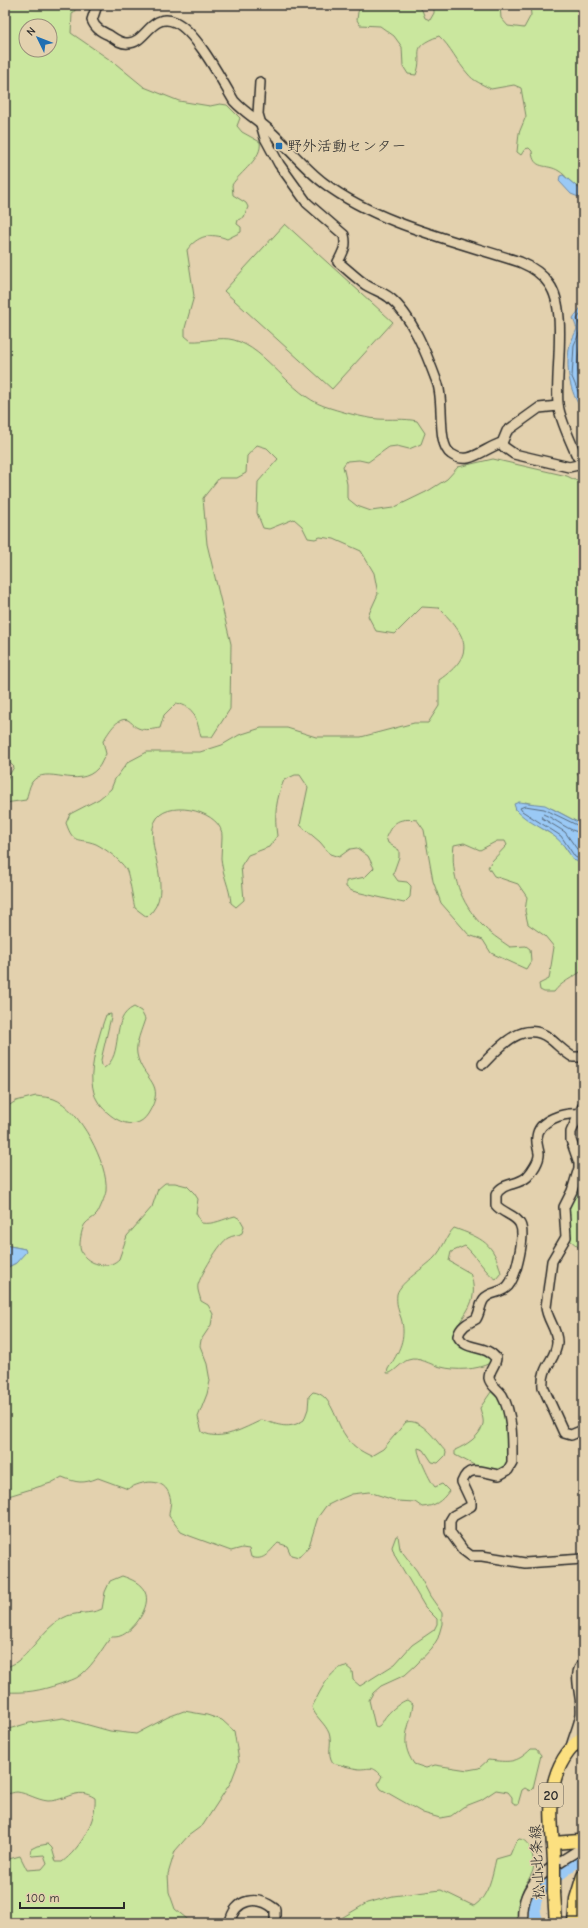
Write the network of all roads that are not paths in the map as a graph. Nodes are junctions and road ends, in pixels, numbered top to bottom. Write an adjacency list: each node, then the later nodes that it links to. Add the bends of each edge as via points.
1 (97, 5): 3 (street, via 92,20 94,26 122,43 135,42 158,21 173,21 184,27 194,38 234,101)
2 (260, 82): 3 (street, via 258,114)
3 (261, 124): 4 (street, via 323,183 356,204 409,226 520,262 534,269 550,285 559,317); 5 (street, via 265,138 279,164 306,203 344,235 345,250 338,262 366,285 389,298 403,311 412,325 439,386 444,445 451,454 462,458 474,457)
4 (558, 406): 5 (street, via 539,408 507,431); 6 (street, via 577,456)
5 (502, 443): 6 (street, via 514,454 569,467)
6 (583, 463)
7 (583, 1057): 8 (street, via 573,1057 548,1037 528,1032 510,1040)
8 (483, 1064)
9 (581, 1110): 10 (street, via 571,1132 573,1148 579,1163 572,1190 564,1207 566,1237 552,1261 546,1307 546,1314 557,1343 542,1380 564,1433 571,1435); 11 (street, via 560,1116 543,1125 537,1136 539,1156 534,1167 526,1177 502,1187 496,1195 496,1206 514,1217 522,1230 514,1274 508,1287 488,1294 476,1319 465,1325 458,1336 464,1344 484,1348 496,1358 489,1377 502,1395 509,1412 512,1463 508,1470 499,1475 479,1470 468,1473 462,1482 471,1506 453,1516 450,1528 453,1537 471,1556 525,1563)
10 (583, 1430)
11 (583, 1559)
12 (583, 1664): 14 (street, via 577,1674 582,1698 581,1714)
13 (583, 1737): 14 (main road, 松山北条線 / 20)
14 (571, 1747): 16 (main road, 松山北条線 / 20, via 560,1763 552,1791 550,1811)
15 (582, 1841): 16 (main road); 20 (street, via 531,1884 523,1902)
16 (553, 1843): 21 (main road, 松山北条線 / 20, bridge)
17 (583, 1876): 22 (main road, via 576,1899)
18 (230, 1923): 19 (street, via 234,1910 250,1900 260,1900 275,1910)
19 (275, 1923)
20 (523, 1923)
21 (556, 1923)
22 (574, 1923)

